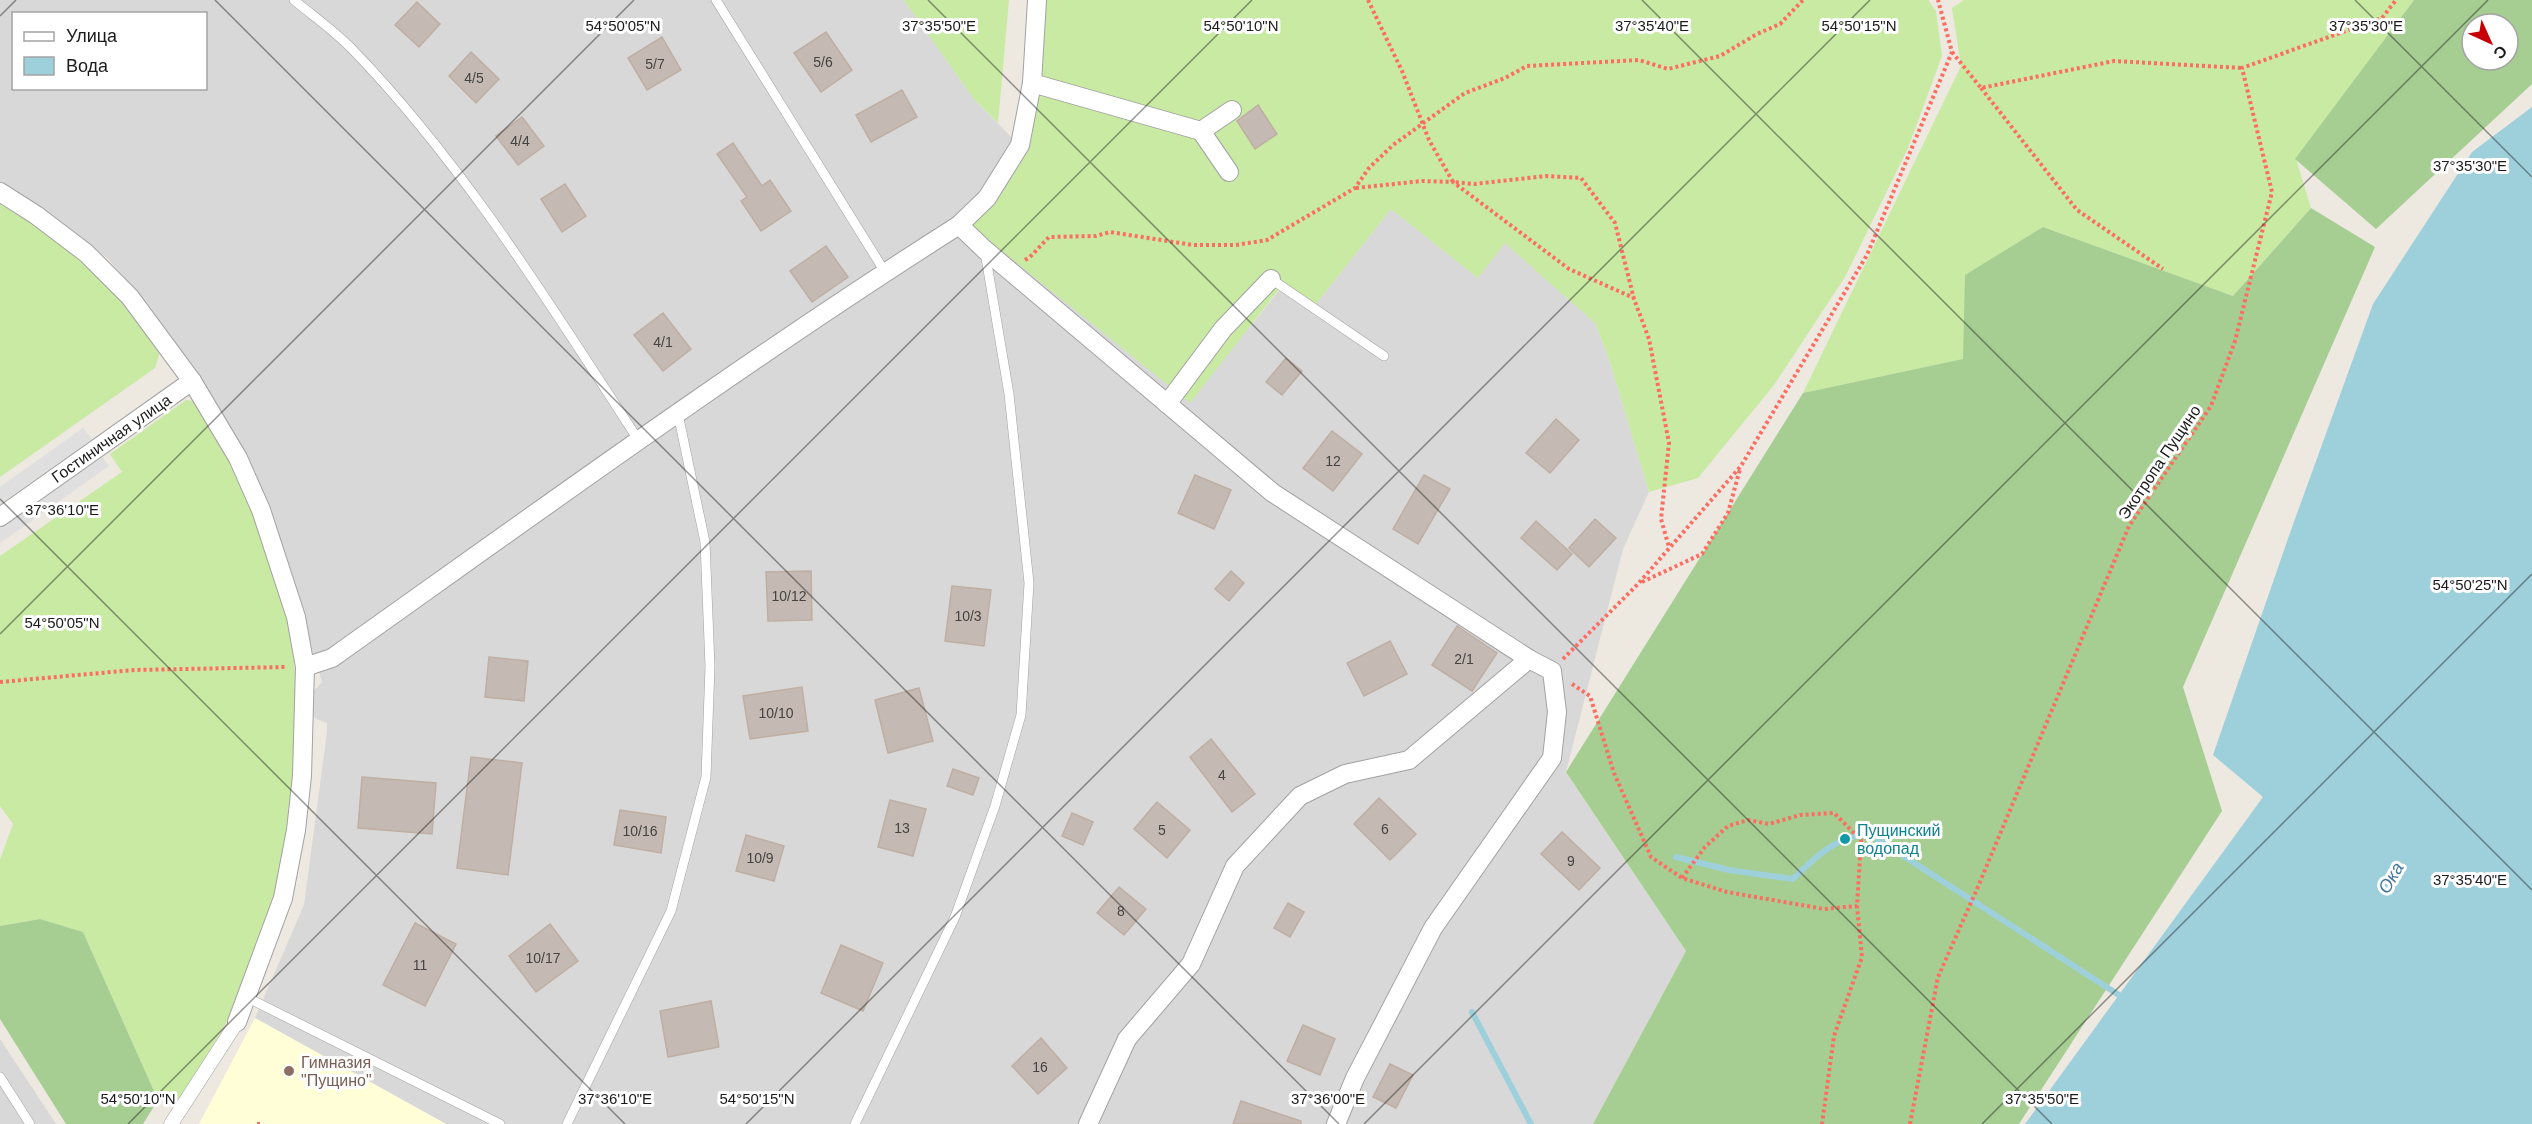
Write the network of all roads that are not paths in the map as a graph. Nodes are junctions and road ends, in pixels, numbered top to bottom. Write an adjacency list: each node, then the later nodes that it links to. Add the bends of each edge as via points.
1 (294, 0): 17 (lane, via 351,48 418,123 497,229)
2 (716, 0): 11 (lane)
3 (1037, 0): 4 (street)
4 (1032, 83): 6 (street); 9 (street, via 1020,145 987,198)
5 (1232, 110): 6 (street)
6 (1201, 131): 7 (street)
7 (1229, 172)
8 (0, 192): 14 (street, via 86,253 130,297)
9 (959, 225): 10 (street); 11 (street)
10 (984, 249): 15 (street); 28 (lane, via 1009,394 1029,583 1021,715 995,806 955,917)
11 (885, 272): 16 (street)
12 (1271, 279): 13 (lane); 15 (street, via 1223,329)
13 (1384, 356)
14 (192, 381): 18 (street, Гостиничная улица); 20 (street, via 238,458 261,510 296,617)
15 (1167, 404): 19 (street, via 1273,493)
16 (678, 414): 17 (street); 27 (lane, via 705,542 710,666 706,777 671,911)
17 (639, 441): 20 (street, via 332,658)
18 (0, 517)
19 (1529, 659): 29 (street, via 1409,760 1345,774 1300,796 1235,866 1191,964 1127,1039); 30 (street, via 1552,671 1557,712 1552,758 1433,928 1355,1078)
20 (305, 667): 21 (street, via 302,776 296,830 283,898)
21 (248, 998): 22 (street); 26 (lane)
22 (237, 1022): 25 (street)
23 (0, 1077): 24 (lane)
24 (30, 1124)
25 (171, 1124)
26 (500, 1124)
27 (567, 1124)
28 (855, 1124)
29 (1088, 1124)
30 (1336, 1124)

